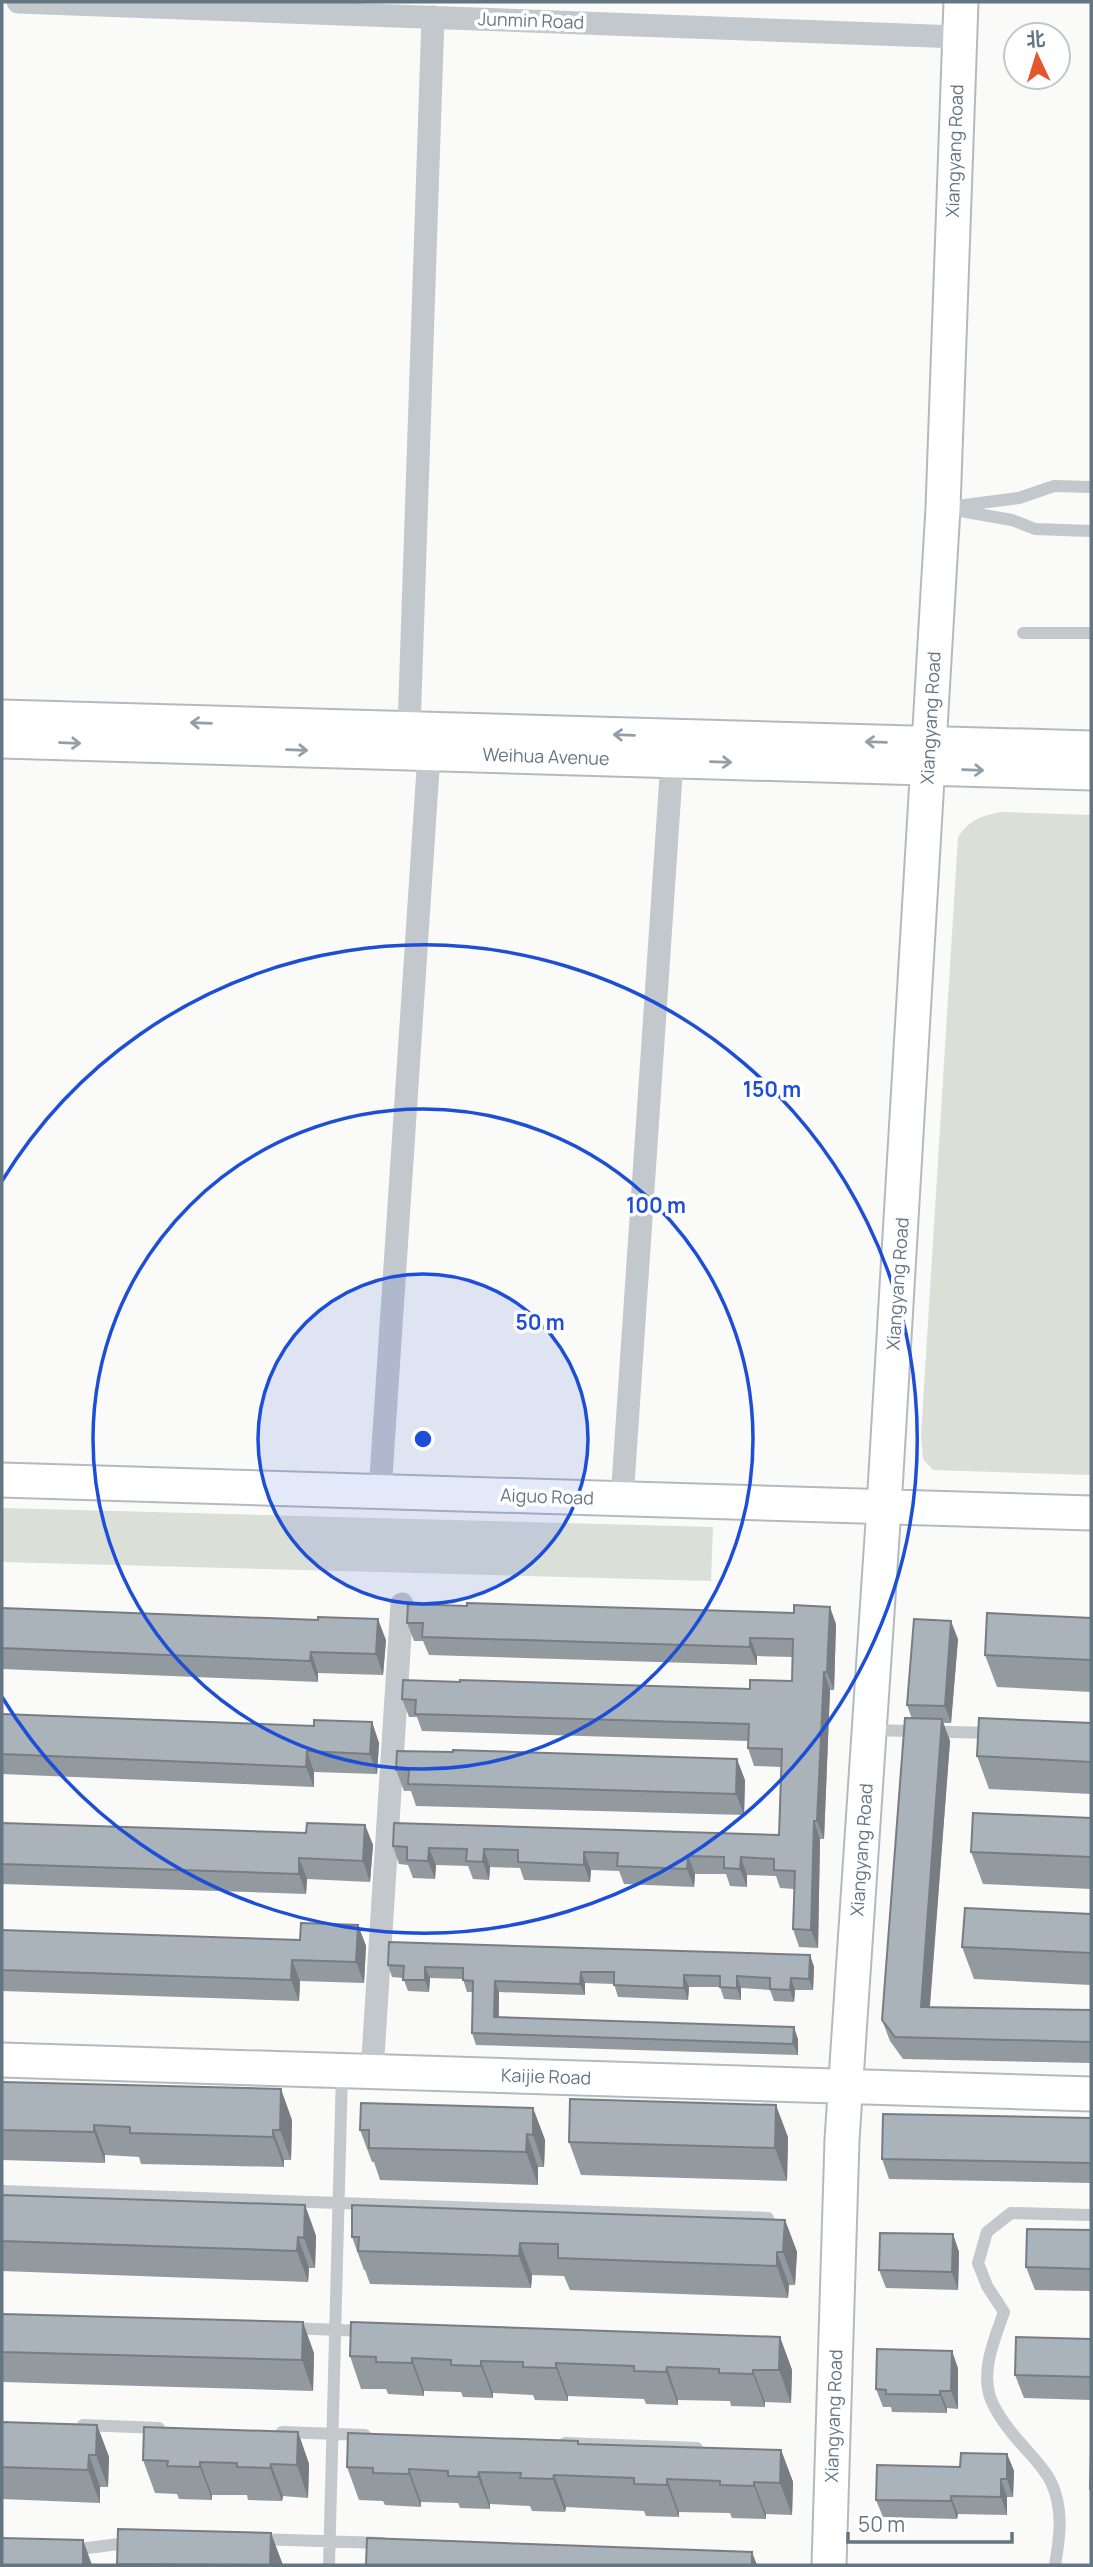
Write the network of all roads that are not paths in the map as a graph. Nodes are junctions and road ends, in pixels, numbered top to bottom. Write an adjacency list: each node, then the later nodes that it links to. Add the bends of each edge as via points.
1 (18, 2): 3 (street, Junmin Road)
2 (961, 2): 4 (street, Xiangyang Road)
3 (433, 17): 4 (street, Junmin Road); 12 (street)
4 (960, 37): 6 (street, Xiangyang Road)
5 (1091, 487): 6 (lane, via 1054,486 1019,498)
6 (943, 508): 7 (lane, via 1012,520 1034,529); 14 (street, Xiangyang Road)
7 (1091, 531)
8 (1023, 633): 9 (lane)
9 (1091, 634)
10 (2, 717): 12 (street, Weihua Avenue, one-way to 10)
11 (2, 741): 12 (street, Weihua Avenue, one-way to 12)
12 (419, 741): 14 (street, Weihua Avenue, one-way to 12); 15 (street, Weihua Avenue); 18 (street)
13 (1091, 748): 14 (street, Weihua Avenue)
14 (929, 756): 15 (street, Weihua Avenue, one-way to 14); 16 (street, Weihua Avenue, one-way to 16); 20 (street, Xiangyang Road)
15 (672, 761): 19 (street)
16 (1091, 773)
17 (2, 1480): 18 (street, Aiguo Road)
18 (380, 1492): 19 (street, Aiguo Road)
19 (622, 1499): 20 (street, Aiguo Road)
20 (884, 1507): 21 (street, Aiguo Road); 23 (street, Xiangyang Road)
21 (1091, 1513)
22 (402, 1604): 26 (street)
23 (870, 1730): 24 (lane); 27 (street, Xiangyang Road)
24 (1008, 1734)
25 (2, 2060): 26 (street, Kaijie Road)
26 (357, 2071): 27 (street, Kaijie Road); 30 (lane)
27 (846, 2087): 28 (street, Kaijie Road); 49 (street, Xiangyang Road)
28 (1091, 2094)
29 (2, 2191): 30 (lane)
30 (339, 2203): 32 (lane); 34 (lane)
31 (1091, 2215): 50 (lane, via 1012,2213 987,2232 978,2263 1004,2312 992,2347 990,2397 1004,2424 1050,2479 1061,2534)
32 (768, 2218)
33 (280, 2328): 34 (lane)
34 (335, 2330): 35 (lane); 39 (lane)
35 (377, 2332)
36 (71, 2425): 37 (lane)
37 (167, 2428)
38 (264, 2432): 39 (lane)
39 (333, 2434): 40 (lane); 45 (lane)
40 (374, 2436)
41 (553, 2442): 42 (lane)
42 (705, 2448)
43 (250, 2539): 45 (lane)
44 (145, 2541): 47 (lane)
45 (330, 2542): 46 (lane); 48 (lane)
46 (400, 2544)
47 (56, 2549)
48 (329, 2565)
49 (829, 2565)
50 (1055, 2565)

